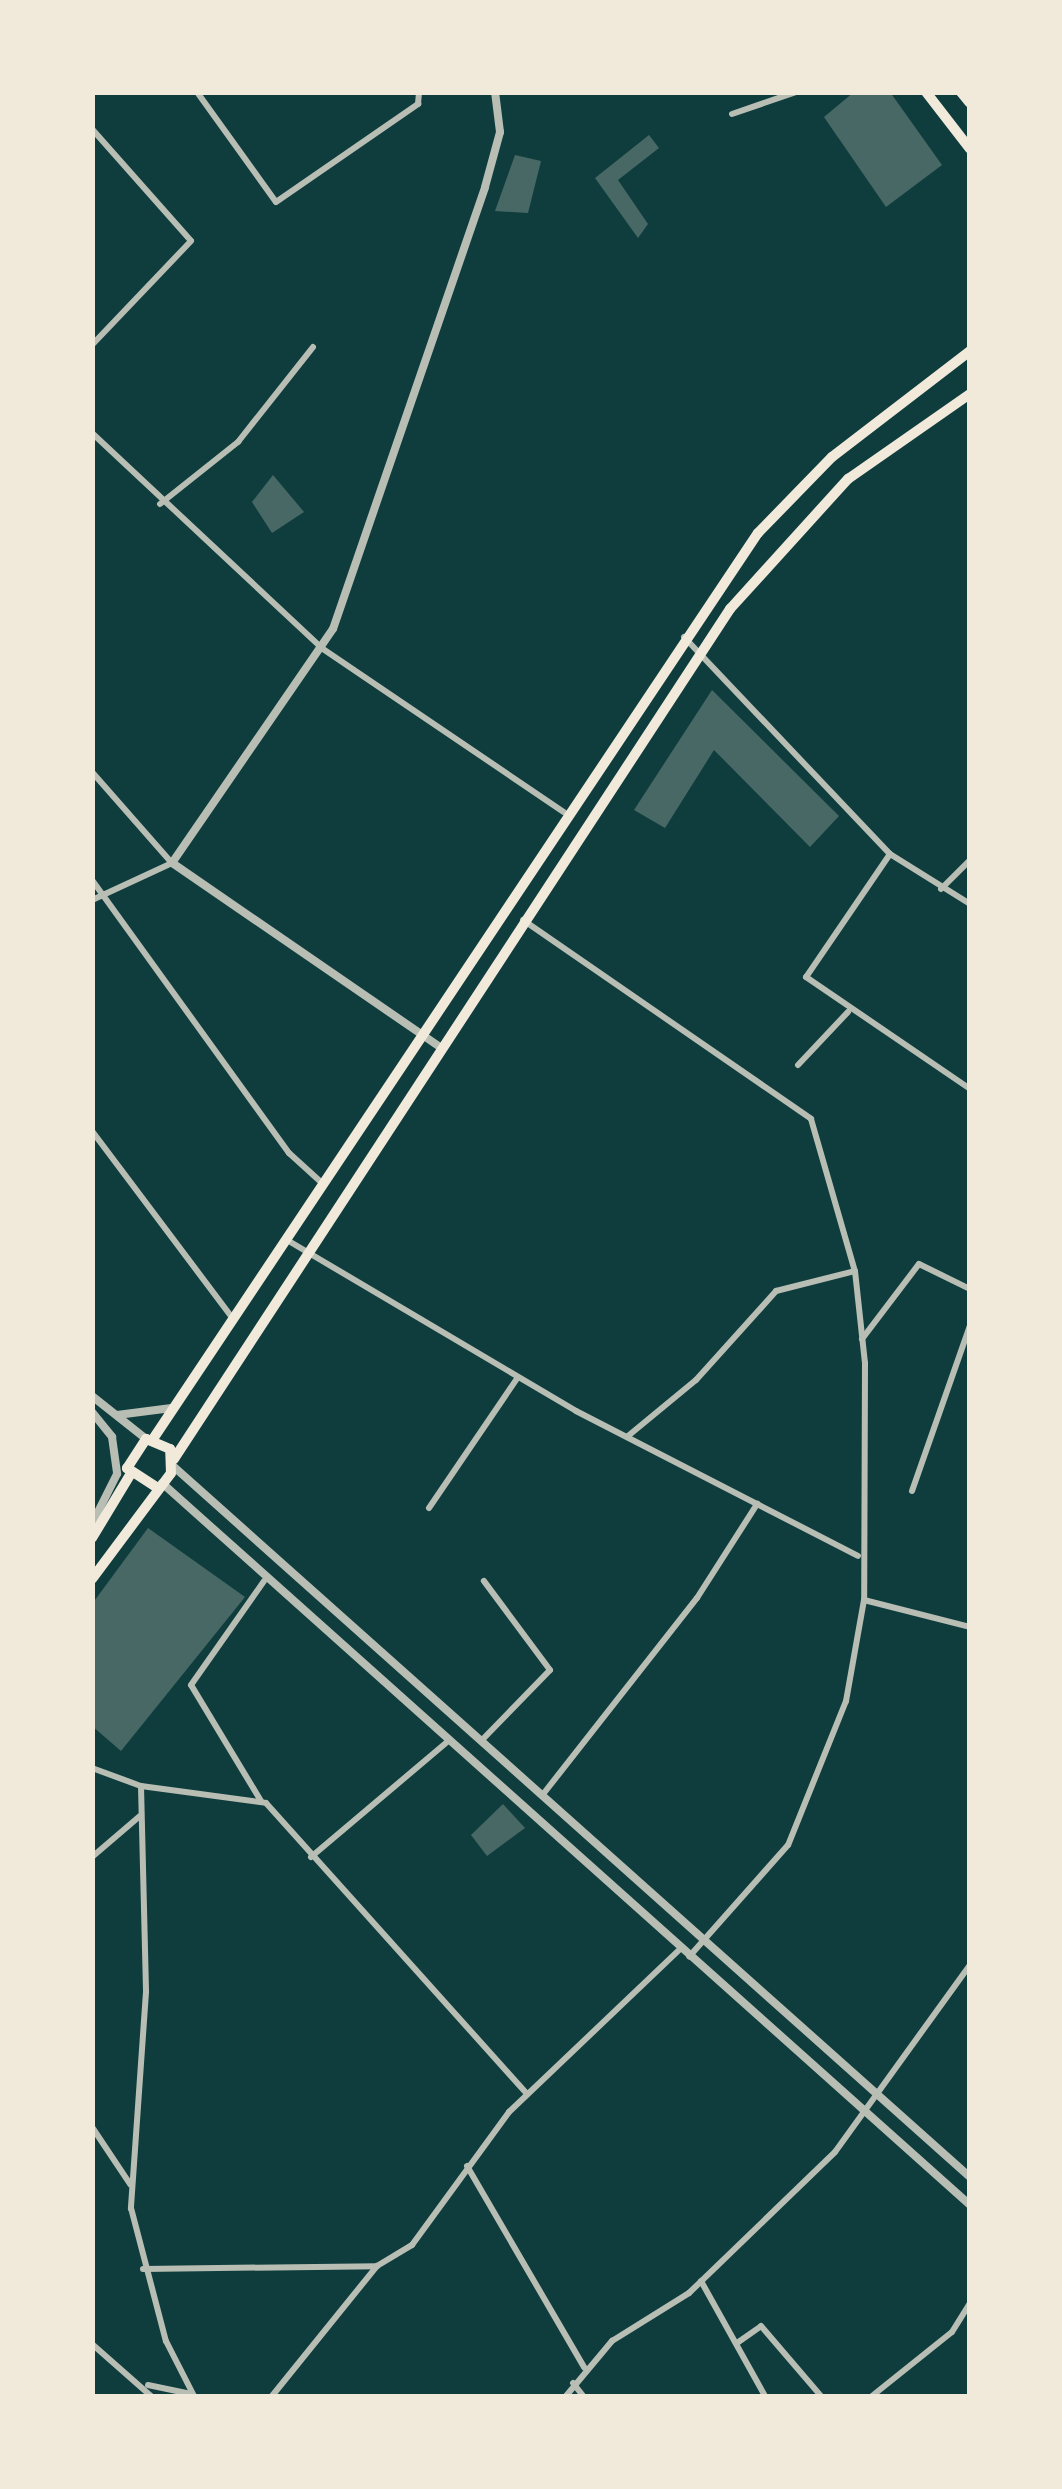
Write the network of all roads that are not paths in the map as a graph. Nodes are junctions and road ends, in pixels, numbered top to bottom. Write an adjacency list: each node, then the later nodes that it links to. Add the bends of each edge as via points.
1 (197, 92): 2 (street, via 276,202 418,104)
2 (420, 92)
3 (495, 92): 18 (street, via 500,132 485,187)
4 (796, 92): 8 (street)
5 (926, 92): 10 (main road)
6 (961, 92): 7 (main road)
7 (970, 102)
8 (732, 114)
9 (92, 129): 11 (street, via 191,241)
10 (970, 149)
11 (92, 345)
12 (313, 346): 16 (street, via 238,442)
13 (970, 351): 17 (main road, via 832,457 758,533)
14 (970, 394): 19 (main road, via 848,480)
15 (92, 434): 16 (street)
16 (160, 504): 18 (street)
17 (683, 636): 19 (street); 21 (main road)
18 (323, 649): 21 (street); 24 (street)
19 (699, 651): 22 (street); 30 (main road)
20 (92, 772): 24 (street)
21 (564, 812): 32 (main road)
22 (890, 854): 26 (street); 31 (street, via 806,977)
23 (970, 860): 26 (street)
24 (172, 863): 27 (street); 32 (street)
25 (92, 880): 27 (street)
26 (941, 889): 29 (street)
27 (106, 896): 28 (street); 37 (street, via 289,1153)
28 (92, 900)
29 (970, 904)
30 (522, 920): 33 (main road); 40 (street, via 811,1119)
31 (848, 1012): 34 (street); 35 (street)
32 (418, 1033): 33 (street); 37 (main road)
33 (440, 1047): 39 (main road)
34 (798, 1065)
35 (970, 1089)
36 (92, 1131): 42 (street)
37 (322, 1182): 38 (main road)
38 (285, 1240): 39 (street); 42 (main road)
39 (308, 1251): 45 (street); 52 (main road)
40 (855, 1271): 44 (street); 50 (street, via 776,1291 696,1380)
41 (970, 1289): 44 (street, via 919,1264)
42 (234, 1320): 47 (main road)
43 (970, 1325): 55 (street)
44 (861, 1340): 60 (street)
45 (518, 1377): 50 (street); 57 (street)
46 (92, 1396): 49 (street)
47 (178, 1405): 49 (street); 51 (main road)
48 (92, 1412): 58 (street, via 112,1437 117,1474)
49 (118, 1415): 51 (street)
50 (628, 1436): 56 (street)
51 (149, 1439): 52 (main road); 53 (main road, via 128,1453)
52 (174, 1463): 54 (main road); 66 (street, via 219,1510)
53 (130, 1475): 54 (main road); 59 (main road)
54 (158, 1485): 61 (main road); 62 (street)
55 (912, 1491)
56 (757, 1504): 60 (street); 70 (street, via 696,1598)
57 (429, 1508)
58 (92, 1524)
59 (92, 1538)
60 (858, 1556): 64 (street)
61 (92, 1579)
62 (264, 1580): 67 (street); 71 (street, via 191,1684)
63 (484, 1581): 66 (street, via 550,1670)
64 (864, 1600): 65 (street); 75 (street, via 846,1701 788,1844)
65 (970, 1627)
66 (483, 1739): 70 (street)
67 (446, 1743): 73 (street); 76 (street)
68 (92, 1768): 69 (street)
69 (140, 1786): 71 (street); 72 (street)
70 (544, 1794): 75 (street)
71 (261, 1802): 73 (street)
72 (141, 1815): 74 (street); 85 (street, via 146,1992)
73 (311, 1857): 79 (street)
74 (92, 1858)
75 (704, 1937): 77 (street); 80 (street)
76 (679, 1950): 77 (street); 79 (street)
77 (689, 1958): 81 (street)
78 (969, 1970): 80 (street)
79 (528, 2094): 83 (street)
80 (879, 2095): 81 (street); 84 (street)
81 (863, 2113): 86 (street); 89 (street)
82 (92, 2127): 85 (street)
83 (468, 2166): 87 (street, via 412,2245); 93 (street)
84 (970, 2177)
85 (131, 2185): 88 (street)
86 (970, 2205)
87 (376, 2266): 88 (street); 98 (street)
88 (143, 2269): 96 (street)
89 (701, 2280): 92 (street); 93 (street)
90 (970, 2303): 103 (street, via 952,2332)
91 (92, 2344): 95 (street)
92 (737, 2344): 101 (street); 102 (street, via 761,2326)
93 (584, 2366): 94 (street)
94 (573, 2382): 99 (street); 100 (street)
95 (148, 2385): 96 (street); 97 (street)
96 (193, 2395)
97 (151, 2396)
98 (272, 2396)
99 (566, 2396)
100 (583, 2396)
101 (765, 2396)
102 (821, 2396)
103 (872, 2396)

